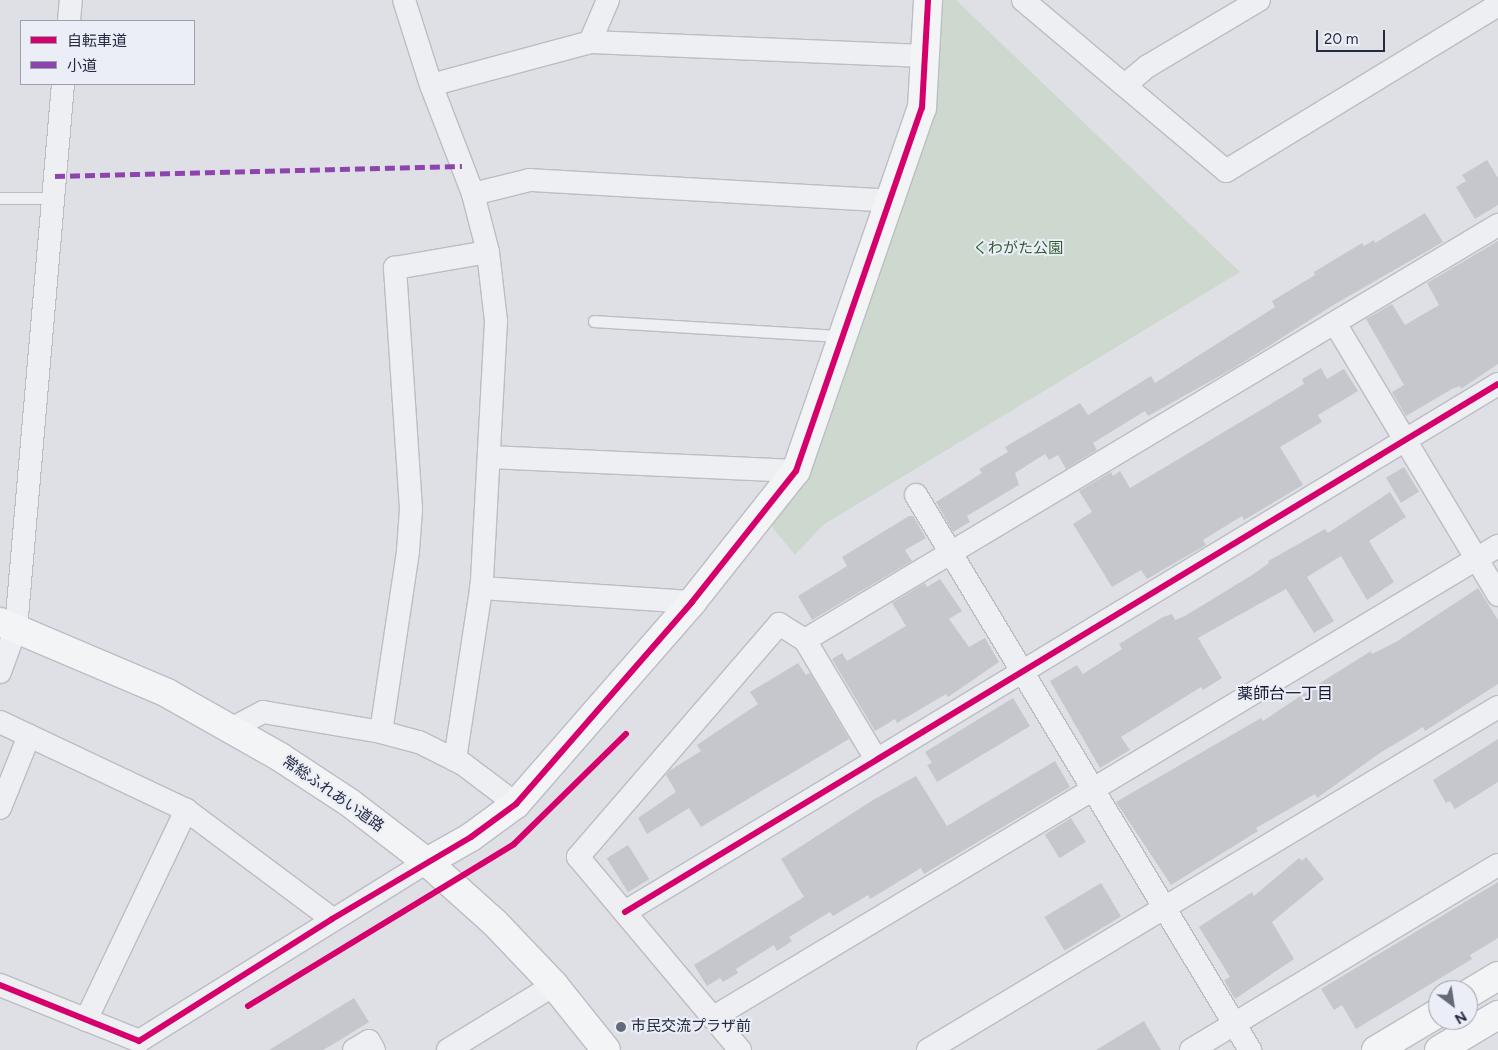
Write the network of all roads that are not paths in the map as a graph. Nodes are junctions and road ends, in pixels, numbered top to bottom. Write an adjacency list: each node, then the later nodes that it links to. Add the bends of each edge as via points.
1 (404, 0): 11 (street)
2 (608, 0): 7 (street)
3 (928, 0): 8 (street)
4 (1022, 0): 10 (street)
5 (1259, 0): 10 (street, via 1148,66)
6 (1498, 5): 10 (street, via 1226,171)
7 (590, 42): 8 (street); 11 (street)
8 (925, 56): 15 (street, via 922,108)
9 (63, 85): 14 (street)
10 (1125, 85)
11 (431, 86): 12 (street)
12 (473, 194): 15 (street, via 530,180); 17 (street)
13 (0, 198): 14 (lane)
14 (54, 198): 32 (street)
15 (892, 201): 20 (street)
16 (1498, 225): 19 (street)
17 (488, 252): 23 (street, via 496,321); 39 (street, via 395,268 411,509 407,560)
18 (594, 321): 20 (lane)
19 (1336, 325): 22 (street); 27 (street)
20 (844, 336): 24 (street)
21 (1498, 384): 22 (street)
22 (1405, 441): 28 (street); 34 (street)
23 (489, 457): 24 (street); 29 (street)
24 (796, 471): 31 (street)
25 (916, 495): 27 (street)
26 (1498, 546): 28 (street)
27 (950, 552): 33 (street); 34 (street)
28 (1476, 559): 30 (street); 43 (street)
29 (481, 588): 31 (street); 42 (street)
30 (1498, 595)
31 (692, 602): 44 (street)
32 (8, 625): 35 (street); 38 (street, 常総ふれあい道路, via 150,685)
33 (805, 640): 41 (street); 50 (street, via 779,624 578,857)
34 (1022, 670): 41 (street); 43 (street)
35 (0, 672)
36 (1498, 707): 49 (street)
37 (0, 722): 40 (street)
38 (231, 729): 39 (street, via 263,712); 47 (street, 常総ふれあい道路, via 350,802)
39 (382, 732): 42 (street, via 419,742)
40 (29, 736): 45 (street); 46 (street)
41 (876, 758): 50 (street)
42 (455, 760): 44 (street)
43 (1093, 789): 49 (street); 57 (street)
44 (516, 804): 47 (street, via 471,837)
45 (0, 808)
46 (186, 810): 51 (street); 59 (street)
47 (427, 862): 51 (street); 53 (street, 常総ふれあい道路, via 495,923)
48 (1498, 865): 60 (street)
49 (1165, 908): 60 (street); 66 (street)
50 (624, 912): 57 (street)
51 (332, 919): 59 (street, via 139,1041)
52 (1498, 976): 55 (street)
53 (554, 985): 63 (street); 64 (street, 常総ふれあい道路)
54 (0, 986): 59 (street)
55 (1478, 988)
56 (1498, 1014): 70 (street)
57 (714, 1017): 65 (street)
58 (1428, 1019): 69 (street)
59 (86, 1020)
60 (1235, 1023): 67 (street); 68 (street)
61 (354, 1050): 62 (street, via 369,1041)
62 (374, 1050)
63 (448, 1050)
64 (606, 1050)
65 (740, 1050)
66 (928, 1050)
67 (1191, 1050)
68 (1250, 1050)
69 (1376, 1050)
70 (1439, 1050)

